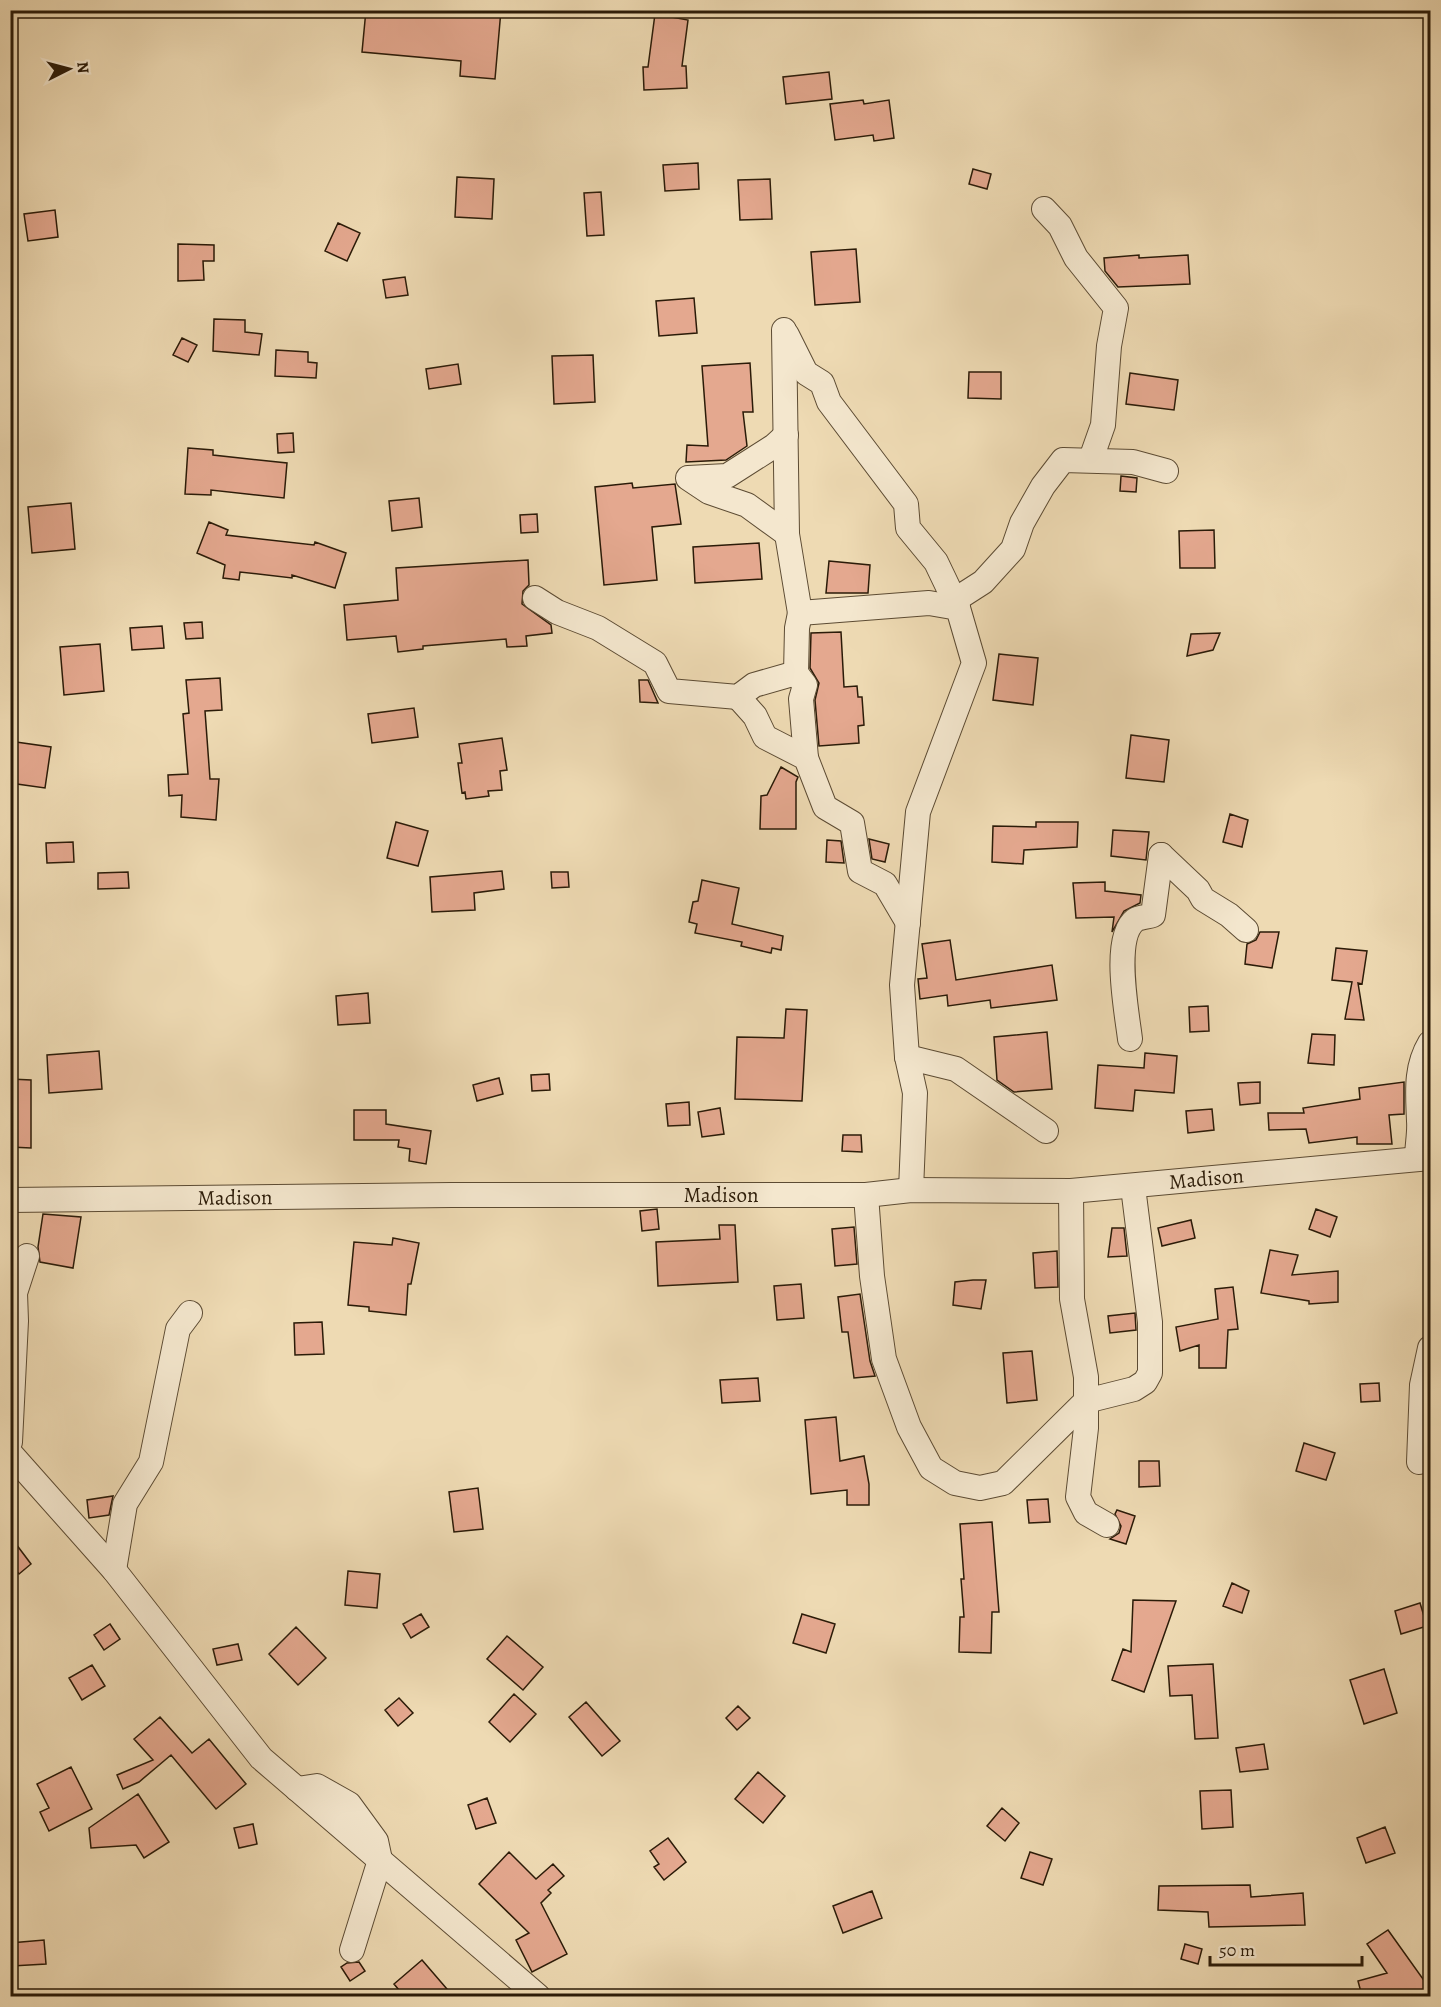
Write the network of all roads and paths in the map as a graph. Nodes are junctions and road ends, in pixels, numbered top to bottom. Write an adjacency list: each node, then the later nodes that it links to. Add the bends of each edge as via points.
1 (1044, 209): 3 (street, via 1116,308 1108,346 1103,425)
2 (786, 435): 5 (street); 5 (street, via 727,476 688,478 709,492 747,505); 7 (street, via 784,330 806,373 822,383 829,402 906,504 908,528 936,562)
3 (1091, 459): 4 (street, via 1133,462); 7 (street, via 1064,460 1043,486 1022,523 1013,549)
4 (1166, 471)
5 (787, 534): 8 (street)
6 (535, 598): 10 (street, via 557,612 598,628 655,663 669,691)
7 (957, 604): 8 (street); 12 (street, via 974,663 918,812)
8 (800, 613): 9 (street)
9 (796, 673): 10 (street, via 754,685); 11 (street, via 805,685 801,699)
10 (738, 697): 11 (street, via 755,716 765,736)
11 (806, 758): 12 (street, via 825,807 852,824 860,871 885,884)
12 (908, 923): 16 (street, via 903,985)
13 (1246, 930): 14 (street, via 1203,899 1161,855 1153,915 1136,919 1127,930 1123,952)
14 (1130, 1039)
15 (1431, 1043): 18 (street, via 1416,1086)
16 (907, 1057): 17 (street, via 956,1069); 20 (street, via 915,1093)
17 (1046, 1131)
18 (1424, 1158): 19 (street, Madison)
19 (1133, 1187): 21 (street, Madison); 27 (street, via 1150,1322 1150,1373 1134,1389)
20 (912, 1190): 21 (street, Madison); 22 (street, Madison)
21 (1071, 1191): 27 (street, via 1072,1299 1086,1377)
22 (866, 1195): 23 (street, Madison); 27 (street, via 884,1359 909,1427 931,1468 955,1483 980,1488 1003,1483)
23 (10, 1200)
24 (27, 1256): 28 (street, via 15,1293)
25 (189, 1313): 32 (street, via 178,1329 151,1462 125,1504)
26 (1431, 1348): 30 (street, via 1422,1385)
27 (1086, 1401): 31 (street, via 1078,1497 1086,1513)
28 (10, 1442)
29 (10, 1453): 32 (street)
30 (1419, 1462)
31 (1107, 1526)
32 (114, 1570): 33 (street, via 261,1758)
33 (380, 1860): 34 (street); 35 (street, via 510,1971)
34 (352, 1950)
35 (512, 1988): 36 (street)
36 (538, 1996)

